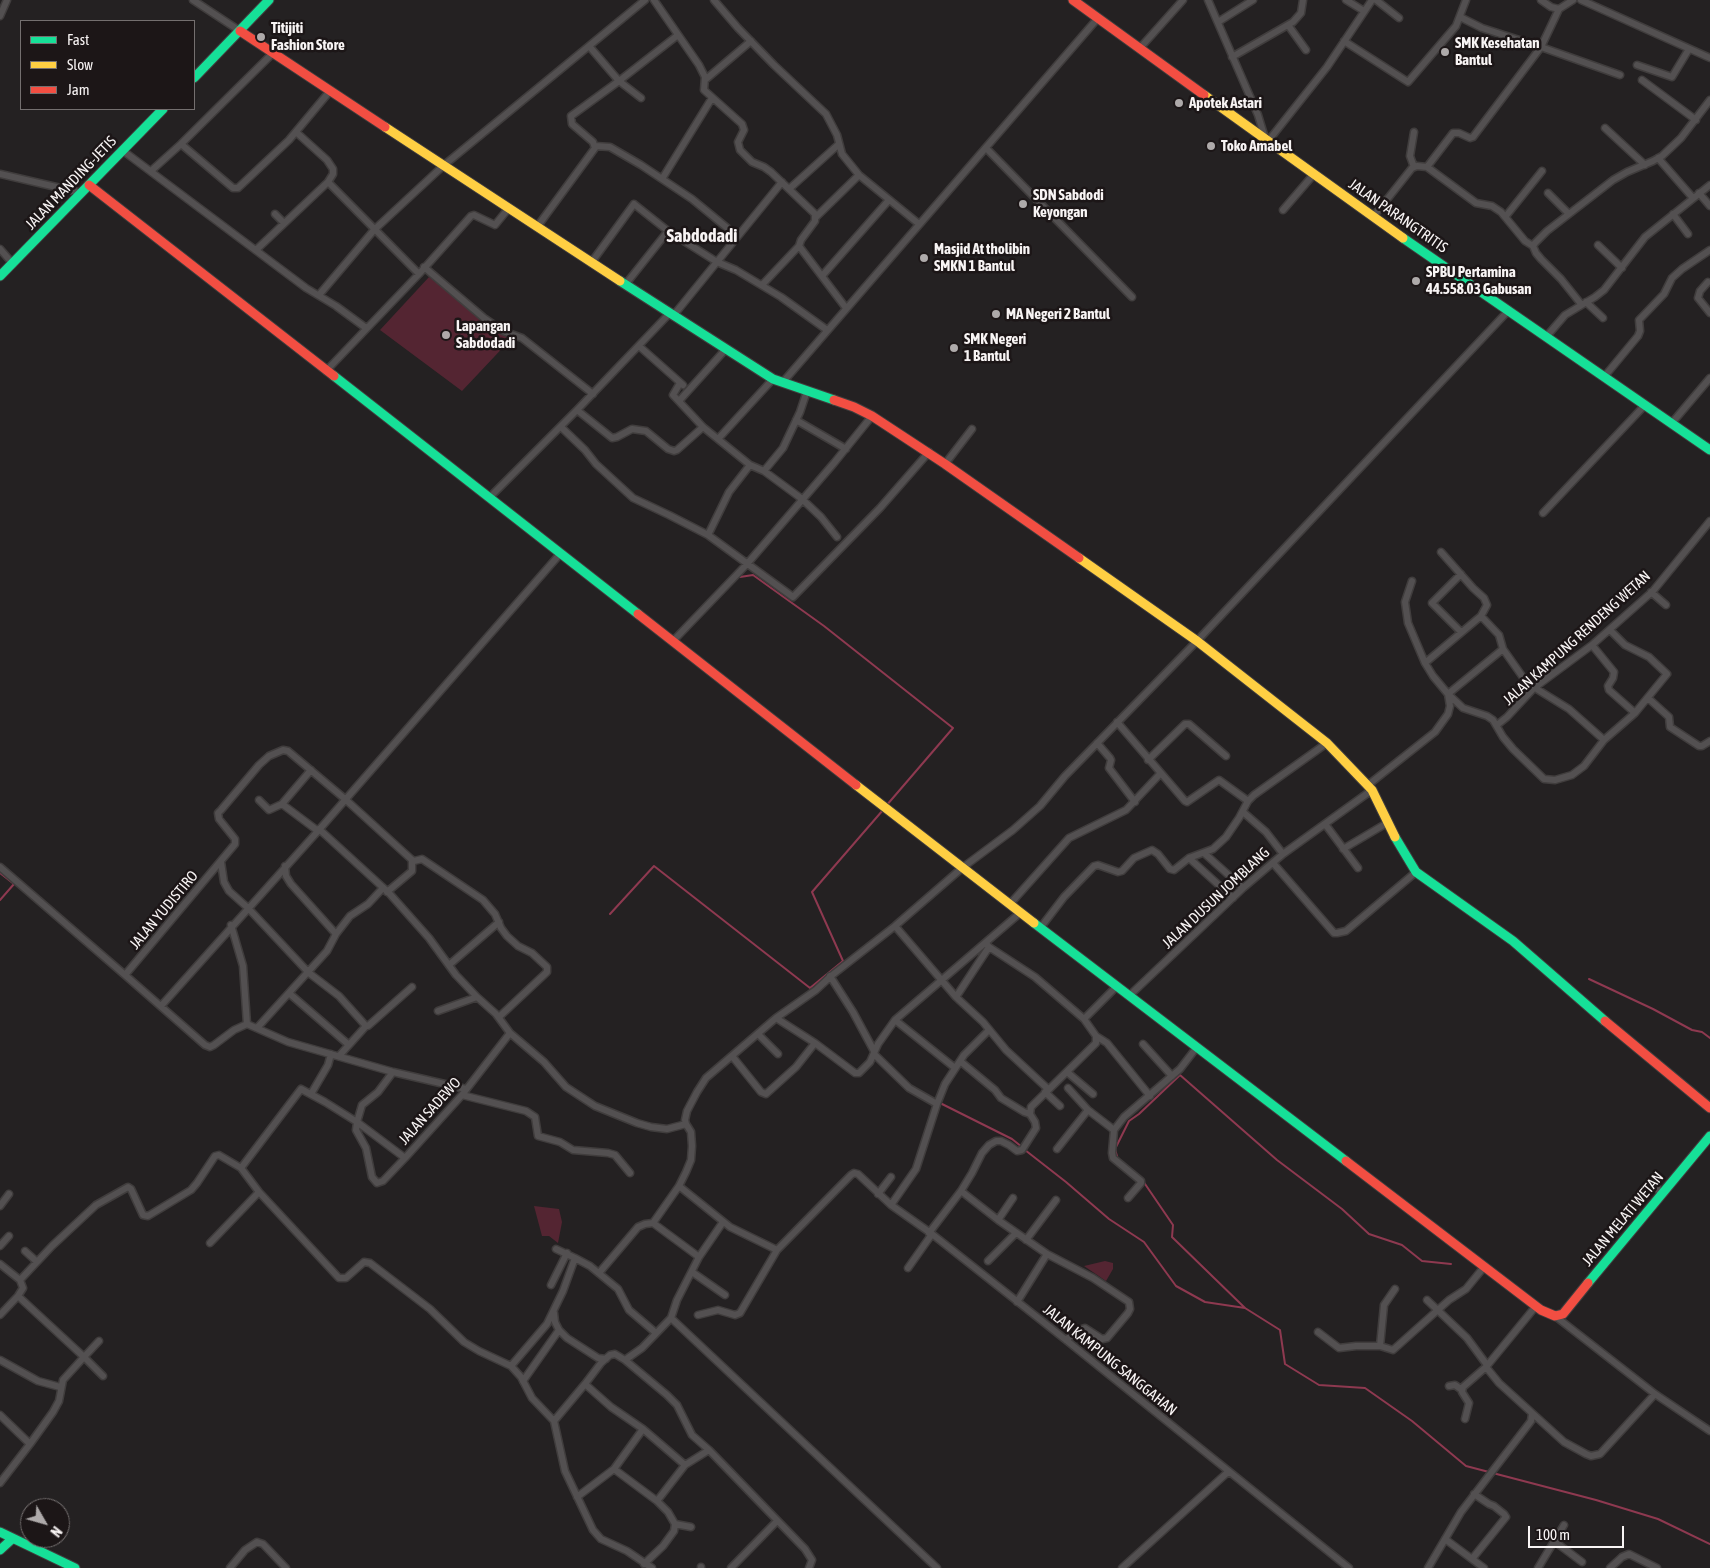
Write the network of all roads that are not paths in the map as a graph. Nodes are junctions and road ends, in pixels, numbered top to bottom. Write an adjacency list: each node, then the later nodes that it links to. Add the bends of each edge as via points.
1 (7, 0): 21 (street)
2 (193, 0): 27 (street)
3 (269, 0): 27 (street)
4 (645, 0): 31 (street)
5 (654, 0): 28 (street)
6 (714, 0): 30 (street)
7 (1073, 0): 23 (street, JALAN PARANGTRITIS)
8 (1183, 0): 33 (street)
9 (1208, 0): 25 (street)
10 (1253, 0): 25 (street)
11 (1303, 0): 26 (street, via 1299,16)
12 (1346, 0): 20 (street)
13 (1372, 0): 20 (street)
14 (1376, 0): 24 (street)
15 (1466, 0): 22 (street)
16 (1541, 0): 19 (street)
17 (1573, 0): 19 (street)
18 (1581, 0): 34 (street)
19 (1559, 9): 32 (street)
20 (1364, 11): 29 (street)
21 (0, 16)
22 (1460, 17): 29 (street, via 1408,82); 32 (street, via 1482,28)
23 (1098, 18): 33 (street, JALAN PARANGTRITIS); 58 (street)
24 (1399, 18)
25 (1218, 22): 37 (street)
26 (1288, 25): 35 (street); 37 (street)
27 (240, 31): 36 (street); 41 (street)
28 (678, 35): 42 (street, via 699,65); 44 (street)
29 (1344, 41): 54 (street, via 1327,67)
30 (751, 42): 42 (street); 56 (street, via 824,112)
31 (589, 46): 44 (street); 62 (street)
32 (1541, 47): 40 (street); 64 (street, via 1472,138 1453,133)
33 (1140, 48): 54 (street, JALAN PARANGTRITIS)
34 (1689, 49): 38 (street); 39 (street, via 1672,77)
35 (1306, 50)
36 (273, 53): 45 (street); 55 (street)
37 (1232, 56): 54 (street)
38 (1710, 58)
39 (1637, 65)
40 (1620, 75)
41 (195, 77)
42 (705, 80): 47 (street, via 704,90)
43 (1642, 80): 50 (street)
44 (619, 81): 46 (street); 57 (street, via 571,116 572,124)
45 (330, 91): 52 (street); 62 (street)
46 (641, 98)
47 (712, 98): 70 (street); 72 (street, via 742,124 744,130 738,142 740,150)
48 (1710, 100): 50 (street)
49 (162, 110): 59 (street, JALAN MANDING-JETIS)
50 (1696, 120): 60 (street)
51 (1605, 128): 61 (street)
52 (296, 132): 55 (street, via 236,189); 71 (street, via 330,164 333,174)
53 (1414, 132): 63 (street, via 1410,156)
54 (1267, 139): 69 (street, JALAN PARANGTRITIS)
55 (181, 144): 65 (street)
56 (839, 144): 68 (street, via 845,158); 75 (street)
57 (595, 146): 70 (street, via 610,147); 92 (street)
58 (986, 148): 91 (street); 115 (street)
59 (122, 150): 65 (street); 73 (street, JALAN MANDING-JETIS)
60 (1658, 158): 61 (street); 79 (street)
61 (1645, 165): 85 (street, via 1613,180)
62 (443, 166): 82 (street); 93 (street)
63 (1414, 166): 64 (street); 89 (street)
64 (1427, 167): 87 (street, via 1476,203 1492,206)
65 (150, 171): 101 (street)
66 (1542, 171): 87 (street)
67 (0, 174): 76 (street)
68 (859, 174): 80 (street); 88 (street)
69 (1314, 174): 83 (street); 89 (street, JALAN PARANGTRITIS)
70 (662, 179): 96 (street)
71 (328, 182): 90 (street); 93 (street)
72 (782, 182): 75 (street); 96 (street)
73 (89, 185): 76 (street, JALAN MANDING-JETIS); 127 (street)
74 (1710, 185): 78 (street)
75 (789, 189): 88 (street)
76 (82, 193): 105 (street, JALAN MANDING-JETIS)
77 (1548, 193): 85 (street)
78 (1699, 193): 79 (street); 81 (street)
79 (1693, 198): 86 (street)
80 (889, 200): 91 (street); 110 (street)
81 (1710, 206)
82 (508, 208): 92 (street); 106 (street, via 495,225 470,216)
83 (1283, 210)
84 (275, 214): 90 (street)
85 (1570, 214): 99 (street)
86 (1673, 214): 95 (street); 107 (street, via 1645,237)
87 (1506, 216): 99 (street, via 1525,242)
88 (816, 217): 98 (street)
89 (1373, 217): 118 (street, JALAN PARANGTRITIS)
90 (284, 223): 101 (street)
91 (919, 224): 117 (street)
92 (536, 227): 104 (street)
93 (374, 230): 108 (street); 114 (street)
94 (668, 231): 103 (street); 104 (street, via 634,204); 112 (street)
95 (1688, 234)
96 (737, 236): 103 (street)
97 (1598, 245): 107 (street)
98 (799, 246): 110 (street); 113 (street)
99 (1533, 246): 116 (street, via 1540,259)
100 (0, 249): 105 (street)
101 (256, 250): 114 (street)
102 (1710, 250): 128 (street, via 1672,278 1660,298 1639,320 1638,336)
103 (717, 262): 113 (street); 120 (street)
104 (591, 263): 112 (street)
105 (13, 264): 109 (street, JALAN MANDING-JETIS)
106 (424, 267): 108 (street); 135 (street, via 484,318 503,331 522,338)
107 (1622, 268): 116 (street, via 1604,290)
108 (419, 274): 122 (street)
109 (0, 276)
110 (822, 276): 117 (street)
111 (1708, 282): 119 (street, via 1698,298)
112 (625, 285): 120 (street)
113 (762, 285): 123 (street)
114 (319, 295): 122 (street)
115 (1132, 297)
116 (1583, 303): 121 (street); 124 (street, via 1565,315)
117 (846, 308): 123 (street)
118 (1509, 310): 124 (street, JALAN PARANGTRITIS); 169 (street)
119 (1710, 313)
120 (671, 315): 125 (street); 126 (street)
121 (1603, 318)
122 (366, 328): 127 (street)
123 (827, 330): 131 (street)
124 (1546, 337): 128 (street, JALAN PARANGTRITIS)
125 (639, 346): 132 (street); 135 (street)
126 (725, 350): 130 (street); 133 (street)
127 (326, 371): 152 (street)
128 (1604, 377): 137 (street, JALAN PARANGTRITIS)
129 (1710, 378): 141 (street)
130 (773, 379): 131 (street); 145 (street)
131 (783, 382): 134 (street)
132 (680, 384): 133 (street); 136 (street, via 673,394)
133 (688, 391): 136 (street)
134 (806, 391): 139 (street); 140 (street)
135 (593, 394): 138 (street)
136 (679, 401): 143 (street)
137 (1645, 405): 141 (street, JALAN PARANGTRITIS); 154 (street)
138 (577, 410): 142 (street); 143 (street, via 612,438 632,429 646,431 674,451)
139 (872, 416): 146 (street); 148 (street)
140 (796, 420): 146 (street); 151 (street, via 783,448)
141 (1671, 424): 147 (street, JALAN PARANGTRITIS)
142 (560, 426): 152 (street); 156 (street, via 633,498)
143 (703, 428): 145 (street)
144 (972, 429): 149 (street)
145 (718, 439): 150 (street)
146 (846, 449): 153 (street)
147 (1710, 450)
148 (929, 452): 149 (street); 160 (street, via 880,508 793,596)
149 (945, 464): 169 (street)
150 (750, 465): 151 (street); 156 (street, via 729,492)
151 (764, 471): 153 (street)
152 (490, 497): 159 (street)
153 (802, 499): 157 (street); 160 (street)
154 (1543, 513)
155 (1710, 521): 163 (street, JALAN KAMPUNG RENDENG WETAN)
156 (708, 535): 160 (street)
157 (836, 537)
158 (1441, 552): 161 (street)
159 (560, 554): 168 (street); 188 (street)
160 (746, 564): 168 (street)
161 (1461, 574): 165 (street, via 1486,600); 167 (street, via 1432,602)
162 (1412, 581): 172 (street, via 1406,595 1408,623)
163 (1651, 592): 164 (street); 166 (street, JALAN KAMPUNG RENDENG WETAN)
164 (1666, 605)
165 (1482, 616): 167 (street); 171 (street, via 1499,635)
166 (1610, 630): 170 (street, JALAN KAMPUNG RENDENG WETAN); 175 (street, via 1625,645 1649,657 1667,674)
167 (1461, 632): 172 (street)
168 (673, 641): 206 (street)
169 (1196, 641): 177 (street); 181 (street)
170 (1592, 645): 173 (street, JALAN KAMPUNG RENDENG WETAN); 176 (street, via 1614,672 1609,690)
171 (1503, 649): 173 (street); 174 (street)
172 (1425, 663): 174 (street)
173 (1534, 688): 178 (street, JALAN KAMPUNG RENDENG WETAN); 179 (street, via 1569,709)
174 (1448, 694): 178 (street, via 1460,706 1487,716); 187 (street, JALAN DUSUN JOMBLANG, via 1450,706 1442,724)
175 (1648, 698): 176 (street); 180 (street, via 1669,717 1670,727 1699,746)
176 (1635, 713): 179 (street)
177 (1117, 722): 182 (street); 184 (street)
178 (1497, 725): 179 (street, via 1513,749 1544,779 1563,778 1579,771)
179 (1604, 740)
180 (1710, 741)
181 (1327, 742): 187 (street); 190 (street)
182 (1097, 743): 191 (street, via 1111,759 1109,768); 206 (street, via 1040,806)
183 (1226, 756): 184 (street, via 1185,724)
184 (1148, 760): 186 (street)
185 (311, 770): 188 (street); 192 (street); 202 (street, JALAN YUDISTIRO, via 283,750 269,756 254,770 218,814 236,842)
186 (1160, 774): 190 (street, via 1187,802 1219,780); 191 (street)
187 (1370, 787): 194 (street); 195 (street, JALAN DUSUN JOMBLANG)
188 (345, 798): 196 (street); 201 (street)
189 (259, 800): 192 (street, via 268,810)
190 (1248, 801): 193 (street)
191 (1135, 802): 212 (street, via 1120,814 1069,838)
192 (282, 804): 196 (street)
193 (1242, 812): 198 (street, via 1219,845); 199 (street, via 1266,832)
194 (1387, 822): 197 (street); 208 (street)
195 (1325, 824): 197 (street); 199 (street, JALAN DUSUN JOMBLANG)
196 (318, 830): 204 (street); 210 (street)
197 (1343, 849): 207 (street)
198 (1204, 853): 200 (street); 209 (street)
199 (1283, 854): 203 (street, JALAN DUSUN JOMBLANG)
200 (1189, 858): 211 (street); 218 (street, via 1171,870 1152,850 1134,858 1122,871 1094,866)
201 (412, 860): 210 (street, via 412,871); 215 (street, via 422,859 472,891 491,908)
202 (221, 862): 213 (street, via 227,889); 223 (street, JALAN YUDISTIRO)
203 (1273, 863): 208 (street, via 1334,933 1346,930); 209 (street, JALAN DUSUN JOMBLANG)
204 (286, 866): 213 (street); 219 (street, via 286,876 291,884)
205 (0, 868): 223 (street)
206 (962, 868): 212 (street); 217 (street)
207 (1358, 868)
208 (1416, 872): 267 (street, via 1513,940)
209 (1243, 888): 211 (street, JALAN DUSUN JOMBLANG)
210 (385, 890): 219 (street, via 350,916); 221 (street)
211 (1234, 898): 229 (street, JALAN DUSUN JOMBLANG)
212 (1010, 904): 214 (street)
213 (248, 908): 216 (street); 222 (street)
214 (1020, 913): 218 (street); 220 (street)
215 (499, 922): 221 (street); 234 (street, via 507,936 532,953 547,970)
216 (231, 925): 232 (street); 238 (street, via 243,966)
217 (895, 926): 224 (street); 225 (street)
218 (1041, 927): 226 (street)
219 (336, 934): 222 (street, via 330,947)
220 (987, 945): 225 (street); 230 (street); 237 (street, via 1035,977)
221 (449, 965): 231 (street)
222 (308, 973): 228 (street); 239 (street, via 339,996)
223 (125, 975): 232 (street)
224 (830, 976): 235 (street); 249 (street)
225 (942, 980): 230 (street); 236 (street)
226 (1117, 986): 229 (street); 237 (street)
227 (412, 987): 239 (street)
228 (290, 994): 240 (street); 247 (street)
229 (1130, 995): 248 (street)
230 (956, 997): 241 (street)
231 (477, 998): 233 (street); 234 (street)
232 (161, 1006): 238 (street, via 208,1047)
233 (438, 1012)
234 (499, 1017): 242 (street)
235 (776, 1018): 243 (street); 245 (street)
236 (895, 1020): 249 (street); 255 (street)
237 (1084, 1020): 244 (street)
238 (247, 1024): 240 (street)
239 (366, 1026): 247 (street)
240 (257, 1028): 250 (street, via 288,1042)
241 (990, 1030): 254 (street); 260 (street)
242 (510, 1034): 261 (street, JALAN SADEWO); 271 (street, via 544,1062 566,1087 595,1106 651,1127 667,1129)
243 (758, 1034): 251 (street); 253 (street)
244 (1096, 1036): 257 (street, via 1096,1044); 264 (street, via 1107,1043)
245 (815, 1043): 249 (street, via 855,1073 864,1070); 253 (street, via 796,1067 766,1094)
246 (1143, 1044): 258 (street)
247 (349, 1045): 252 (street)
248 (1197, 1046): 258 (street); 310 (street)
249 (875, 1050): 265 (street, via 909,1088)
250 (332, 1054): 252 (street); 262 (street)
251 (778, 1054)
252 (339, 1056): 256 (street)
253 (732, 1056): 271 (street, via 706,1078 687,1111)
254 (960, 1061): 255 (street); 269 (street, via 1001,1098)
255 (955, 1068): 265 (street)
256 (393, 1072): 261 (street); 270 (street, via 378,1092 362,1105)
257 (1067, 1072): 260 (street); 263 (street)
258 (1172, 1076): 264 (street)
259 (1068, 1088): 268 (street)
260 (1047, 1091): 266 (street); 269 (street, via 1031,1107)
261 (464, 1092): 275 (street, JALAN SADEWO); 277 (street, via 526,1111 535,1117 538,1136 569,1148 615,1155)
262 (311, 1094): 270 (street, JALAN SADEWO); 276 (street, via 299,1091)
263 (1093, 1094)
264 (1150, 1096): 272 (street, via 1124,1117)
265 (936, 1104): 289 (street, via 916,1169)
266 (1060, 1106)
267 (1710, 1108)
268 (1088, 1110): 272 (street); 274 (street)
269 (1030, 1114): 281 (street, via 1036,1128 1024,1148 1017,1151 1000,1141 992,1143 982,1153)
270 (357, 1122): 275 (street, JALAN SADEWO); 275 (street, via 356,1130 366,1148 375,1182 380,1183)
271 (686, 1124): 280 (street, via 691,1132 691,1160)
272 (1114, 1130): 287 (street, via 1113,1158 1141,1181)
273 (1710, 1136): 285 (street, JALAN MELATI WETAN)
274 (1057, 1149)
275 (405, 1158)
276 (241, 1168): 282 (street); 307 (street, via 217,1155 191,1190 146,1217 131,1189 127,1188 96,1205)
277 (630, 1173)
278 (891, 1177): 284 (street)
279 (1654, 1181): 285 (street)
280 (679, 1186): 292 (street); 293 (street)
281 (961, 1191): 291 (street); 295 (street)
282 (259, 1192): 298 (street); 338 (street, via 339,1278 346,1278 364,1262 370,1263 430,1309 464,1342)
283 (9, 1194): 290 (street)
284 (878, 1194): 289 (street, JALAN KAMPUNG SANGGAHAN); 301 (street, JALAN KAMPUNG SANGGAHAN, via 854,1173)
285 (1661, 1194): 326 (street, JALAN MELATI WETAN, via 1565,1311)
286 (1013, 1198): 291 (street)
287 (1128, 1198)
288 (1056, 1200): 297 (street)
289 (891, 1205): 295 (street, JALAN KAMPUNG SANGGAHAN)
290 (0, 1206)
291 (998, 1220): 294 (street)
292 (723, 1222): 301 (street); 305 (street)
293 (653, 1223): 305 (street); 313 (street, via 638,1227)
294 (1016, 1233): 297 (street); 308 (street)
295 (930, 1234): 311 (street); 320 (street, JALAN KAMPUNG SANGGAHAN)
296 (9, 1236): 299 (street)
297 (1026, 1240): 304 (street)
298 (210, 1243)
299 (0, 1246)
300 (556, 1249): 303 (street)
301 (776, 1250): 325 (street, via 740,1313 735,1315 718,1310)
302 (25, 1251): 307 (street)
303 (567, 1253): 306 (street); 315 (street)
304 (1047, 1254): 320 (street); 331 (street, via 1125,1298 1130,1305 1128,1314 1105,1340 1086,1328 1076,1331)
305 (699, 1257): 312 (street)
306 (575, 1258): 313 (street); 323 (street)
307 (36, 1261): 314 (street)
308 (988, 1262)
309 (0, 1264): 314 (street)
310 (1484, 1267): 321 (street); 322 (street, via 1466,1289)
311 (908, 1268)
312 (692, 1272): 317 (street); 327 (street)
313 (599, 1273): 330 (street, via 622,1292 632,1314)
314 (20, 1280): 318 (street, via 23,1288)
315 (551, 1285)
316 (1396, 1289): 333 (street, via 1384,1305)
317 (725, 1295)
318 (18, 1296): 324 (street); 334 (street)
319 (1428, 1300): 322 (street)
320 (1017, 1302): 331 (street, JALAN KAMPUNG SANGGAHAN)
321 (1536, 1306): 326 (street); 339 (street)
322 (1439, 1310): 333 (street, via 1398,1348 1390,1350); 339 (street, via 1467,1338)
323 (554, 1312): 328 (street); 338 (street, via 543,1330)
324 (0, 1315)
325 (698, 1315)
326 (1555, 1316): 346 (street)
327 (671, 1318): 330 (street); 380 (street)
328 (559, 1330): 335 (street, via 579,1347); 341 (street)
329 (1318, 1332): 333 (street, via 1339,1348)
330 (656, 1333): 337 (street)
331 (1066, 1340): 357 (street, JALAN KAMPUNG SANGGAHAN)
332 (99, 1341): 334 (street)
333 (1380, 1346)
334 (84, 1357): 340 (street); 344 (street, via 66,1375)
335 (606, 1359): 337 (street, via 615,1354); 342 (street)
336 (0, 1360): 344 (street, via 38,1381)
337 (625, 1360): 354 (street, via 677,1405 692,1435)
338 (511, 1366): 341 (street)
339 (1486, 1366): 345 (street); 347 (street)
340 (104, 1376)
341 (523, 1381): 350 (street, via 532,1398)
342 (585, 1384): 350 (street); 351 (street)
343 (1449, 1386): 345 (street)
344 (60, 1387): 353 (street, via 54,1412)
345 (1462, 1390): 349 (street, via 1469,1403)
346 (1655, 1394): 347 (street, via 1596,1456 1569,1447); 352 (street)
347 (1532, 1414): 359 (street, via 1532,1420)
348 (0, 1415): 353 (street)
349 (1465, 1419)
350 (554, 1421): 360 (street, via 562,1461)
351 (643, 1429): 355 (street); 356 (street)
352 (1710, 1431)
353 (30, 1444): 358 (street)
354 (709, 1450): 355 (street); 362 (street)
355 (684, 1465): 361 (street)
356 (614, 1469): 360 (street); 361 (street)
357 (1228, 1472): 381 (street); 382 (street, JALAN KAMPUNG SANGGAHAN)
358 (0, 1483)
359 (1474, 1494): 368 (street); 371 (street, via 1506,1517)
360 (577, 1497): 373 (street, via 596,1534 627,1550)
361 (658, 1501): 363 (street)
362 (778, 1521): 378 (street); 379 (street, via 809,1554 812,1560)
363 (675, 1524): 365 (street); 373 (street, via 663,1546)
364 (1564, 1525): 369 (street)
365 (691, 1527)
366 (0, 1532): 367 (street)
367 (12, 1539): 370 (street); 374 (street)
368 (1445, 1539): 371 (street); 383 (street)
369 (1554, 1541): 372 (street); 385 (street)
370 (0, 1550)
371 (1472, 1559): 384 (street)
372 (1582, 1562)
373 (644, 1564): 377 (street)
374 (74, 1568)
375 (230, 1568): 376 (street, via 245,1550 257,1542 263,1544)
376 (286, 1568)
377 (652, 1568)
378 (731, 1568)
379 (809, 1568)
380 (937, 1568)
381 (1122, 1568)
382 (1349, 1568)
383 (1428, 1568)
384 (1484, 1568)
385 (1538, 1568)
386 (1610, 1568): 387 (street, via 1629,1554)
387 (1657, 1568)

